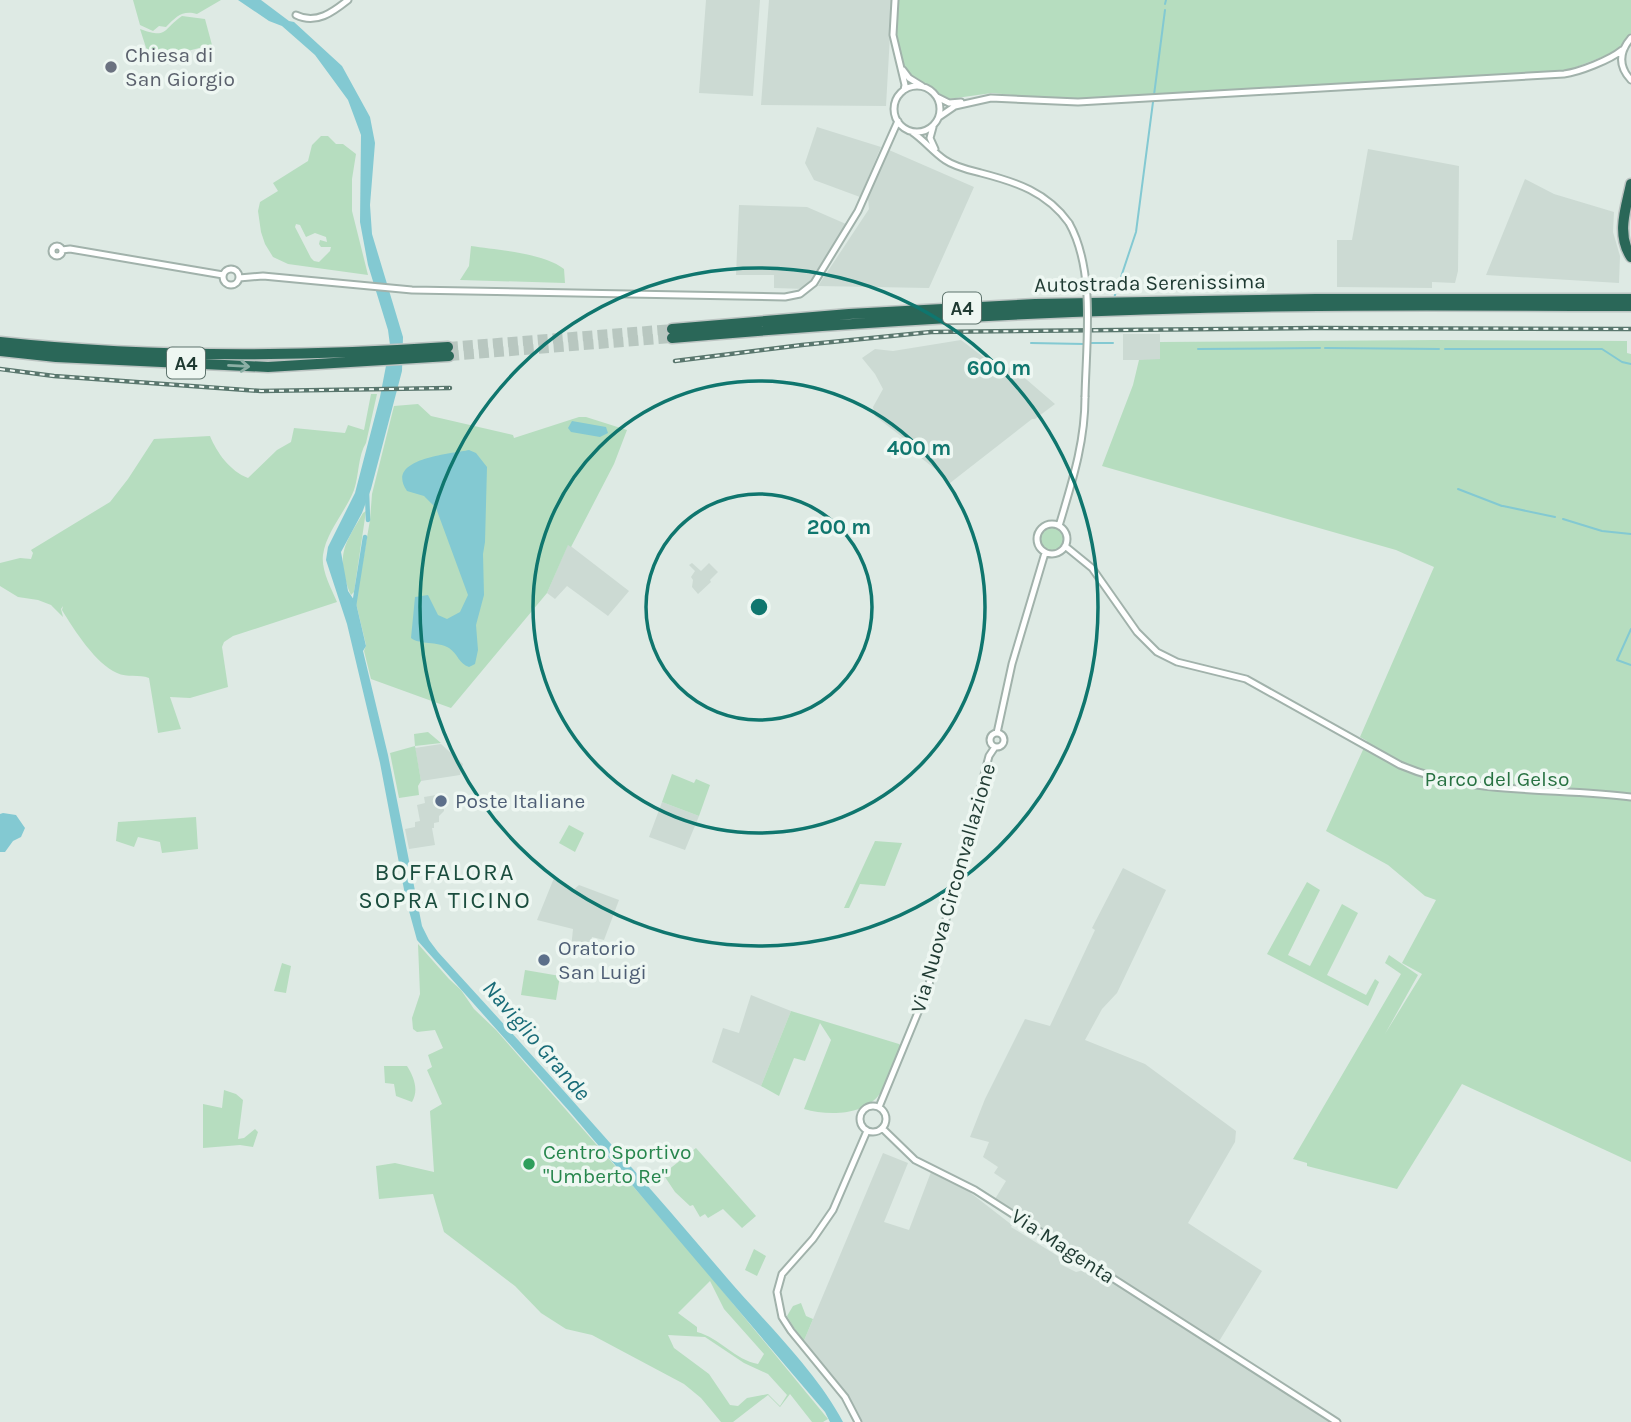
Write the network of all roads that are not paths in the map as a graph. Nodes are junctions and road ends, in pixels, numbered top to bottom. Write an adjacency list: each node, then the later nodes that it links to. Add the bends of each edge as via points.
1 (348, 0): 3 (street, via 320,17 307,20)
2 (895, 0): 7 (street)
3 (296, 15)
4 (1631, 38): 5 (street)
5 (1622, 50): 6 (street); 8 (street)
6 (1606, 60): 8 (street); 13 (street, via 1564,74 1078,102 992,98)
7 (899, 64): 10 (street, via 909,78); 11 (street)
8 (1622, 68): 9 (street)
9 (1631, 80)
10 (925, 88): 11 (street); 12 (street)
11 (903, 91): 15 (street, via 895,104)
12 (937, 97): 13 (street, via 949,103); 14 (street)
13 (968, 102): 14 (street)
14 (939, 117): 16 (street)
15 (898, 121): 17 (street); 19 (street)
16 (933, 127): 18 (street); 20 (street, via 930,138)
17 (905, 129): 18 (street); 19 (street)
18 (912, 132): 20 (street)
19 (890, 136): 25 (street, via 858,211 814,283 800,294 394,289 263,276)
20 (936, 152): 30 (street, bridge, via 963,169 1026,187 1053,204 1080,245 1085,267 1084,429)
21 (1631, 184): 23 (highway, via 1622,227)
22 (62, 250): 24 (street)
23 (1631, 257)
24 (223, 275): 25 (street, via 232,269); 25 (street, via 230,285)
25 (239, 278)
26 (1631, 299): 27 (highway, Autostrada Serenissima / A4, via 1035,304 836,315 672,333 1154,310)
27 (1631, 306)
28 (0, 342): 29 (highway, A4, one-way to 28, via 268,367 372,362 449,352 256,356)
29 (0, 351)
30 (1059, 526): 31 (street, via 1065,532); 32 (street, via 1044,526 1038,534 1039,547)
31 (1065, 546): 32 (street, via 1054,554); 35 (street, via 1092,568 1137,632 1157,652 1185,665 1246,679 1400,765 1453,782)
32 (1045, 553): 33 (street, Via Nuova Circonvallazione)
33 (997, 733): 34 (street, via 991,739); 34 (street, via 1004,742)
34 (995, 747): 36 (street, Via Nuova Circonvallazione, via 928,988)
35 (1631, 797)
36 (879, 1107): 37 (street, via 886,1117); 38 (street, via 861,1113 861,1125)
37 (882, 1128): 38 (street); 40 (street, Via Magenta, via 915,1160 975,1190)
38 (867, 1130): 39 (street, via 825,1224 782,1274 777,1292 782,1317 845,1397)
39 (858, 1422)
40 (1337, 1422)

